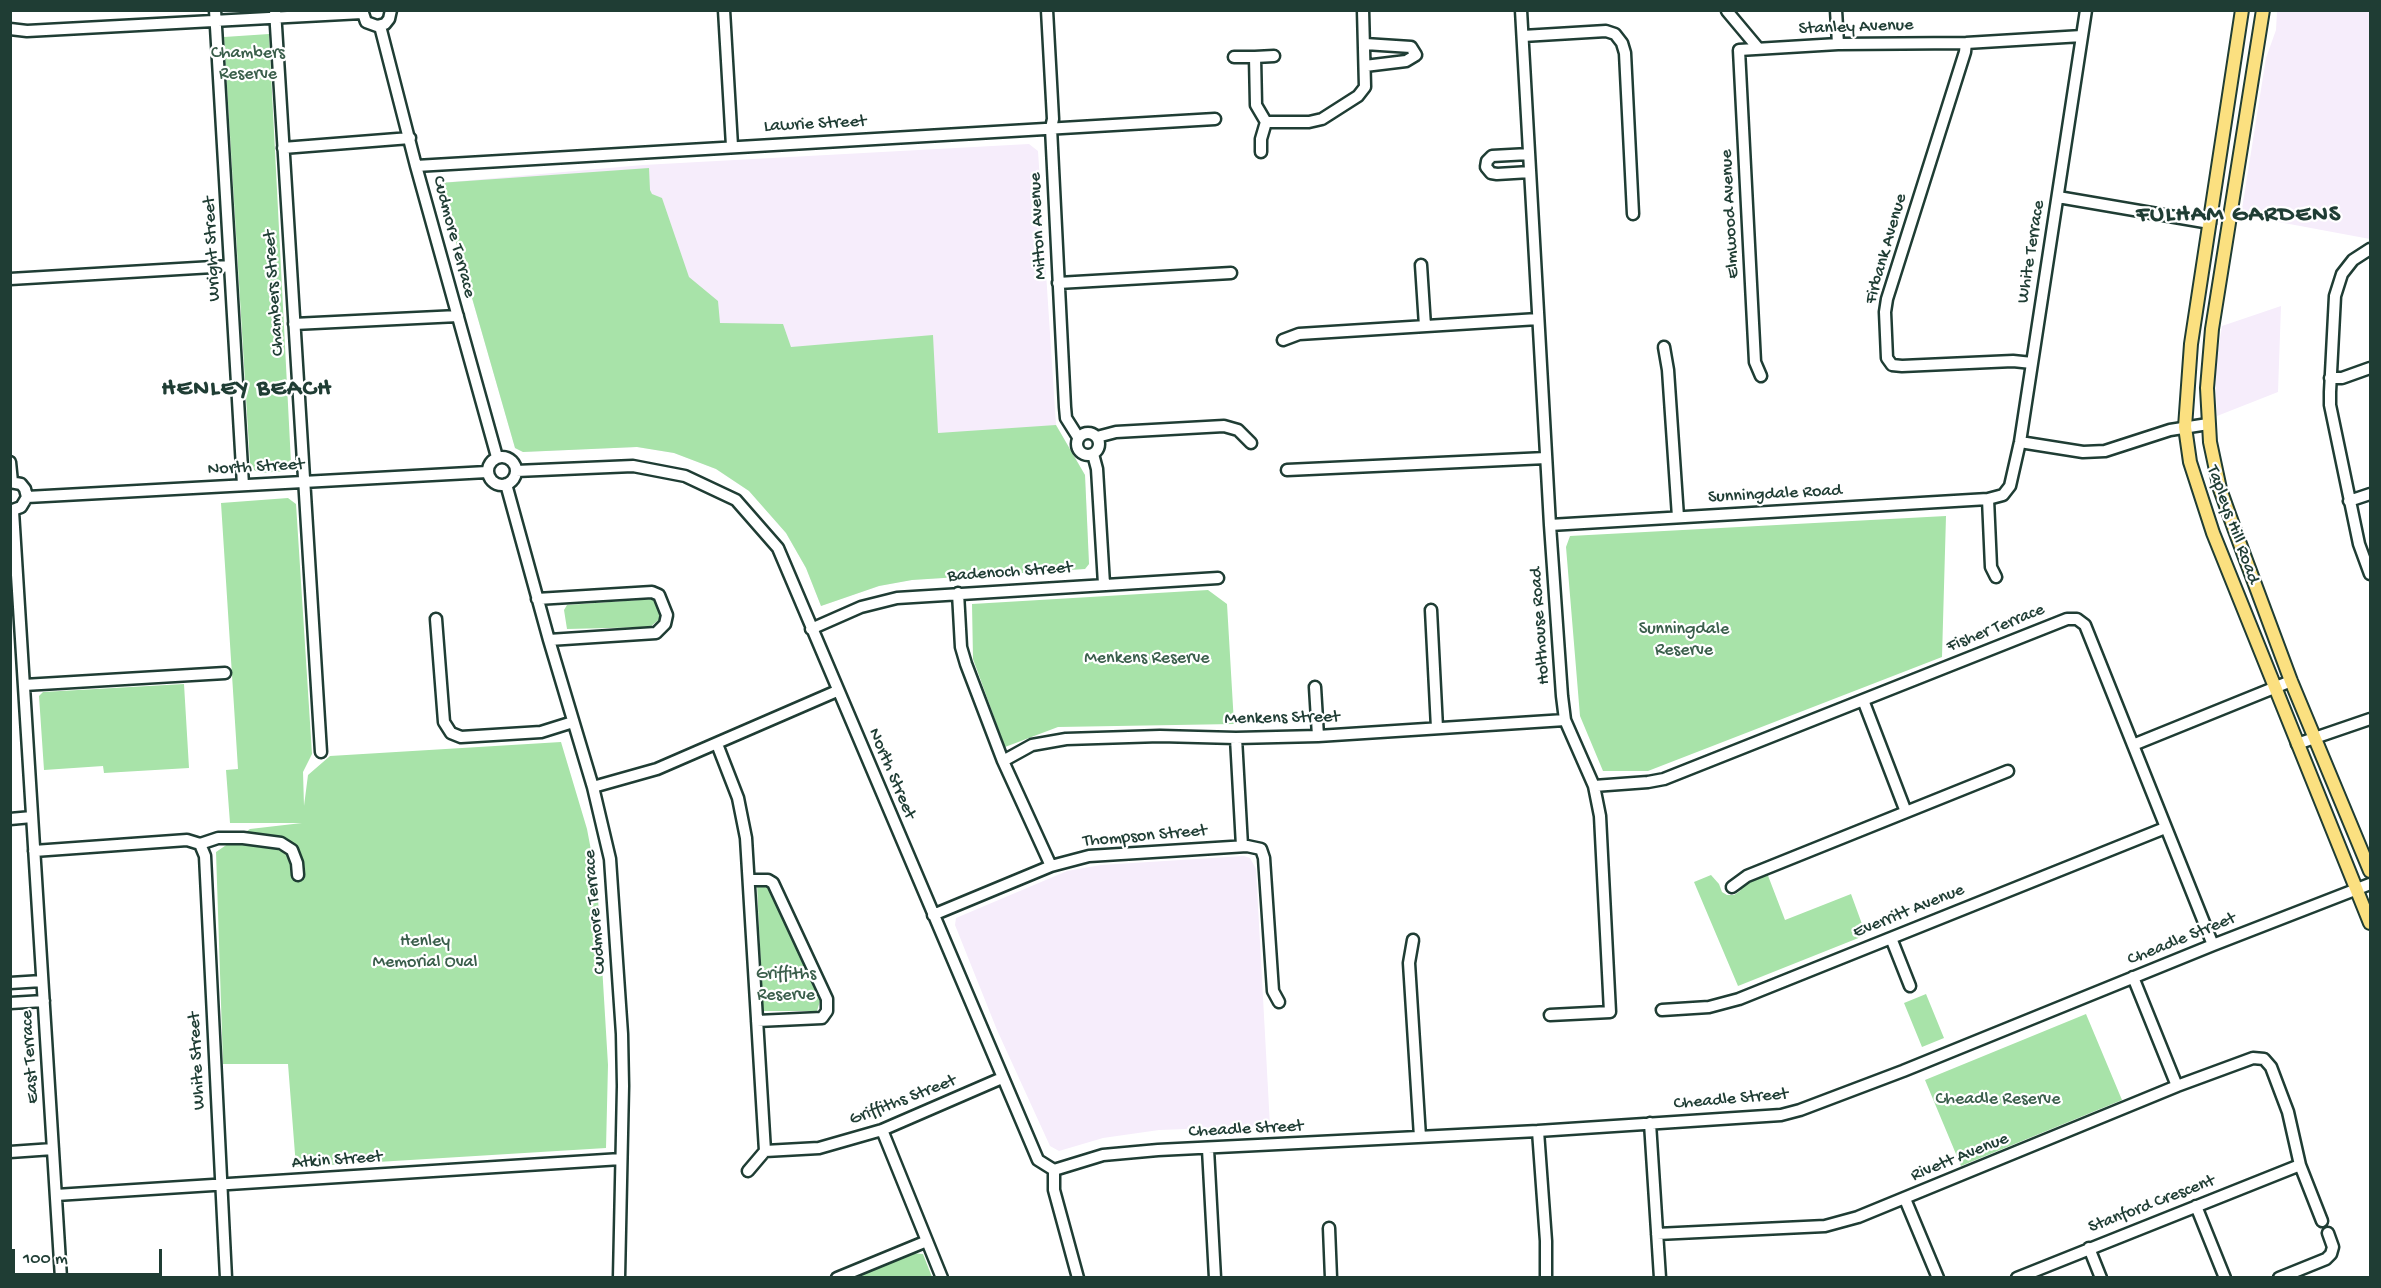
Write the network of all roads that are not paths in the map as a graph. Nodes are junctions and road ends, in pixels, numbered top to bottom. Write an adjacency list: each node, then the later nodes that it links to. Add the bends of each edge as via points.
1 (391, 10): 14 (street, via 389,19)
2 (724, 10): 33 (street)
3 (1047, 10): 31 (street, Mitton Avenue)
4 (1363, 10): 21 (street)
5 (1521, 10): 18 (street, Holthouse Road)
6 (1836, 10): 22 (street)
7 (2086, 10): 19 (street, White Terrace)
8 (2241, 10): 41 (main road, Tapleys Hill Road)
9 (2263, 10): 58 (main road, Tapleys Hill Road, via 2212,329)
10 (1727, 11): 23 (street)
11 (362, 12): 12 (street); 14 (street, via 366,22)
12 (275, 14): 13 (street); 34 (street, Chambers Street)
13 (216, 15): 16 (street); 44 (street, Wright Street)
14 (380, 26): 32 (street, Cudmore Terrace)
15 (10, 29): 16 (street)
16 (27, 31): 17 (street)
17 (10, 35)
18 (1523, 36): 36 (street, Holthouse Road); 40 (street, via 1606,31 1622,43)
19 (2082, 36): 20 (street, Stanley Avenue); 39 (street, White Terrace)
20 (1966, 43): 22 (street, Stanley Avenue); 54 (street, Firbank Avenue, via 1887,299 1887,358 1892,365 1902,366)
21 (1365, 44): 28 (street); 28 (street, via 1411,47 1416,55)
22 (1838, 44): 23 (street, Stanley Avenue)
23 (1758, 48): 24 (street, Stanley Avenue)
24 (1738, 50): 56 (street, Elmwood Avenue, via 1755,362)
25 (1274, 56): 27 (street)
26 (1234, 57): 27 (street)
27 (1255, 57): 30 (street, via 1256,105)
28 (1365, 66): 30 (street, via 1365,87 1358,96 1322,119)
29 (1215, 119): 31 (street, Lawrie Street)
30 (1266, 122): 35 (street, via 1260,139)
31 (1051, 128): 33 (street, Lawrie Street); 47 (street, Mitton Avenue)
32 (410, 138): 34 (street); 37 (street, Cudmore Terrace)
33 (732, 146): 37 (street, Lawrie Street)
34 (283, 148): 50 (street, Chambers Street)
35 (1261, 152)
36 (1529, 154): 38 (street, Holthouse Road); 38 (street, via 1492,156 1486,168 1497,174)
37 (416, 166): 48 (street, Cudmore Terrace)
38 (1530, 172): 49 (street, Holthouse Road)
39 (2058, 197): 41 (street); 54 (street, White Terrace)
40 (1633, 214)
41 (2210, 224): 59 (main road, Tapleys Hill Road, via 2191,344)
42 (2370, 249): 57 (street, via 2353,260 2338,285)
43 (1421, 265): 51 (street)
44 (230, 266): 46 (street); 74 (street, Wright Street)
45 (1231, 273): 47 (street)
46 (10, 279)
47 (1058, 283): 60 (street, Mitton Avenue, via 1066,418)
48 (458, 316): 50 (street); 65 (street, Cudmore Terrace)
49 (1538, 319): 51 (street); 66 (street, Holthouse Road)
50 (294, 324): 72 (street, Chambers Street)
51 (1425, 326): 52 (street, via 1299,334)
52 (1283, 340)
53 (1664, 347): 81 (street)
54 (2032, 363): 62 (street, White Terrace)
55 (2370, 368): 57 (street)
56 (1761, 376)
57 (2330, 378): 79 (street, via 2330,405)
58 (2208, 424): 59 (street); 95 (main road, Tapleys Hill Road, via 2220,489)
59 (2185, 427): 62 (street, via 2105,451 2083,452); 98 (main road, Tapleys Hill Road, via 2198,493)
60 (1078, 437): 61 (street, via 1087,432); 64 (street, via 1076,446 1081,453)
61 (1097, 437): 63 (street, via 1116,432 1224,426 1238,430); 64 (street, via 1098,449)
62 (2020, 442): 76 (street, White Terrace, via 2010,486)
63 (1251, 443)
64 (1093, 454): 86 (street)
65 (497, 457): 69 (street, via 510,459); 70 (street, via 490,462)
66 (1546, 458): 68 (street); 82 (street, Holthouse Road)
67 (10, 462): 71 (street)
68 (1287, 470)
69 (516, 471): 73 (street); 91 (street, North Street, via 633,466 685,476 736,500 778,548)
70 (487, 472): 72 (street, North Street); 73 (street, via 494,483)
71 (11, 482): 77 (street, via 21,484)
72 (304, 482): 74 (street, North Street); 111 (street, Chambers Street)
73 (507, 484): 88 (street, Cudmore Terrace)
74 (243, 486): 77 (street, North Street)
75 (2370, 494): 79 (street)
76 (2003, 495): 78 (street, Sunningdale Road)
77 (27, 497): 80 (street, via 21,507)
78 (1988, 499): 81 (street, Sunningdale Road); 84 (street, via 1991,567)
79 (2349, 501): 83 (street)
80 (12, 511): 93 (street, East Terrace)
81 (1678, 517): 82 (street, Sunningdale Road)
82 (1550, 525): 102 (street, Holthouse Road)
83 (2370, 574)
84 (1996, 577)
85 (1218, 578): 86 (street, Badenoch Street)
86 (1104, 584): 87 (street, Badenoch Street)
87 (958, 593): 91 (street, Badenoch Street, via 878,602); 112 (street, via 963,655)
88 (537, 599): 92 (street, Cudmore Terrace); 92 (street, via 652,592 660,595 667,615 656,633)
89 (1431, 610): 104 (street)
90 (436, 619): 103 (street, via 444,722 451,733 461,737 541,732)
91 (811, 629): 99 (street, North Street)
92 (549, 640): 103 (street, Cudmore Terrace)
93 (16, 659): 96 (street, East Terrace)
94 (225, 673): 96 (street)
95 (2291, 681): 98 (street); 106 (main road, Tapleys Hill Road)
96 (24, 684): 117 (street, East Terrace)
97 (1315, 687): 105 (street)
98 (2275, 687): 109 (main road, Tapleys Hill Road); 110 (street)
99 (837, 692): 108 (street); 130 (street, North Street)
100 (1863, 700): 110 (street, Fisher Terrace, via 2067,619 2077,619 2085,625); 114 (street, Fisher Terrace, via 1664,779); 116 (street)
101 (2370, 719): 106 (street)
102 (1565, 720): 104 (street, Menkens Street); 114 (street, Holthouse Road)
103 (573, 722): 115 (street, Cudmore Terrace)
104 (1437, 728): 105 (street, Menkens Street)
105 (1318, 736): 107 (street, Menkens Street)
106 (2315, 737): 109 (street); 124 (main road, Tapleys Hill Road)
107 (1236, 738): 112 (street, Menkens Street, via 1066,738 1032,745); 121 (street)
108 (717, 744): 115 (street, via 657,769); 126 (street, via 738,798)
109 (2297, 744): 129 (main road, Tapleys Hill Road)
110 (2133, 745): 119 (street, Fisher Terrace)
111 (321, 752)
112 (1003, 761): 123 (street)
113 (2008, 771): 116 (street)
114 (1594, 786): 143 (street, Holthouse Road, via 1600,816 1610,1012)
115 (593, 787): 155 (street, Cudmore Terrace, via 610,859 614,910 622,1034)
116 (1906, 812): 128 (street, via 1747,876)
117 (32, 818): 118 (street); 122 (street, East Terrace)
118 (10, 819)
119 (2165, 828): 132 (street, Everritt Avenue); 134 (street, Fisher Terrace)
120 (200, 844): 122 (street, via 187,840); 125 (street, via 218,838 281,843 292,850); 159 (street, White Street, via 205,856)
121 (1242, 846): 123 (street, Thompson Street, via 1089,856); 140 (street, Thompson Street, via 1262,849 1273,991)
122 (34, 851): 136 (street, East Terrace)
123 (1051, 866): 130 (street, Thompson Street)
124 (2370, 871)
125 (298, 875)
126 (749, 880): 144 (street); 144 (street, via 773,883 827,999 827,1011 822,1018)
127 (2370, 884): 129 (street, Cheadle Street)
128 (1732, 887)
129 (2357, 889): 131 (main road, Tapleys Hill Road); 134 (street, Cheadle Street)
130 (933, 915): 145 (street, North Street)
131 (2370, 923)
132 (1891, 938): 138 (street); 142 (street, Everritt Avenue, via 1739,999 1709,1007)
133 (1413, 940): 150 (street, via 1409,963)
134 (2213, 945): 135 (street, Cheadle Street)
135 (2133, 977): 146 (street); 147 (street, Cheadle Street, via 1800,1110 1782,1115)
136 (42, 981): 137 (street); 139 (street, East Terrace)
137 (10, 983)
138 (1910, 986)
139 (44, 1001): 141 (street); 151 (street, East Terrace)
140 (1279, 1002)
141 (10, 1003)
142 (1662, 1010)
143 (1550, 1016)
144 (757, 1021): 153 (street)
145 (1002, 1078): 148 (street, Griffiths Street); 157 (street, North Street, via 1038,1160)
146 (2177, 1086): 156 (street, Rivett Avenue, via 2253,1058 2264,1059 2271,1067 2288,1113); 161 (street, Rivett Avenue)
147 (1650, 1124): 149 (street, Cheadle Street); 166 (street)
148 (882, 1130): 153 (street, Griffiths Street, via 819,1148); 167 (street)
149 (1538, 1131): 150 (street, Cheadle Street); 177 (street)
150 (1420, 1137): 152 (street, Cheadle Street)
151 (53, 1149): 154 (street); 160 (street, East Terrace)
152 (1208, 1149): 157 (street, Cheadle Street, via 1103,1155); 175 (street)
153 (765, 1151): 158 (street)
154 (10, 1152)
155 (621, 1159): 159 (street, Atkin Street); 171 (street, Cudmore Terrace)
156 (2300, 1165): 162 (street, Stanford Crescent); 163 (street)
157 (1054, 1170): 174 (street, via 1054,1190)
158 (748, 1171)
159 (220, 1185): 160 (street, Atkin Street); 170 (street, White Street)
160 (56, 1195): 169 (street, East Terrace)
161 (1905, 1199): 166 (street, Rivett Avenue, via 1826,1226); 179 (street)
162 (2196, 1206): 168 (street, Stanford Crescent); 182 (street)
163 (2322, 1221)
164 (1329, 1228): 176 (street)
165 (2328, 1233): 183 (street, via 2333,1247 2326,1259)
166 (1657, 1234): 178 (street)
167 (927, 1241): 172 (street); 173 (street)
168 (2089, 1248): 180 (street, Stanford Crescent); 181 (street)
169 (61, 1278)
170 (226, 1278)
171 (619, 1278)
172 (837, 1278)
173 (942, 1278)
174 (1078, 1278)
175 (1215, 1278)
176 (1331, 1278)
177 (1546, 1278)
178 (1660, 1278)
179 (1938, 1278)
180 (2017, 1278)
181 (2101, 1278)
182 (2225, 1278)
183 (2279, 1278)

